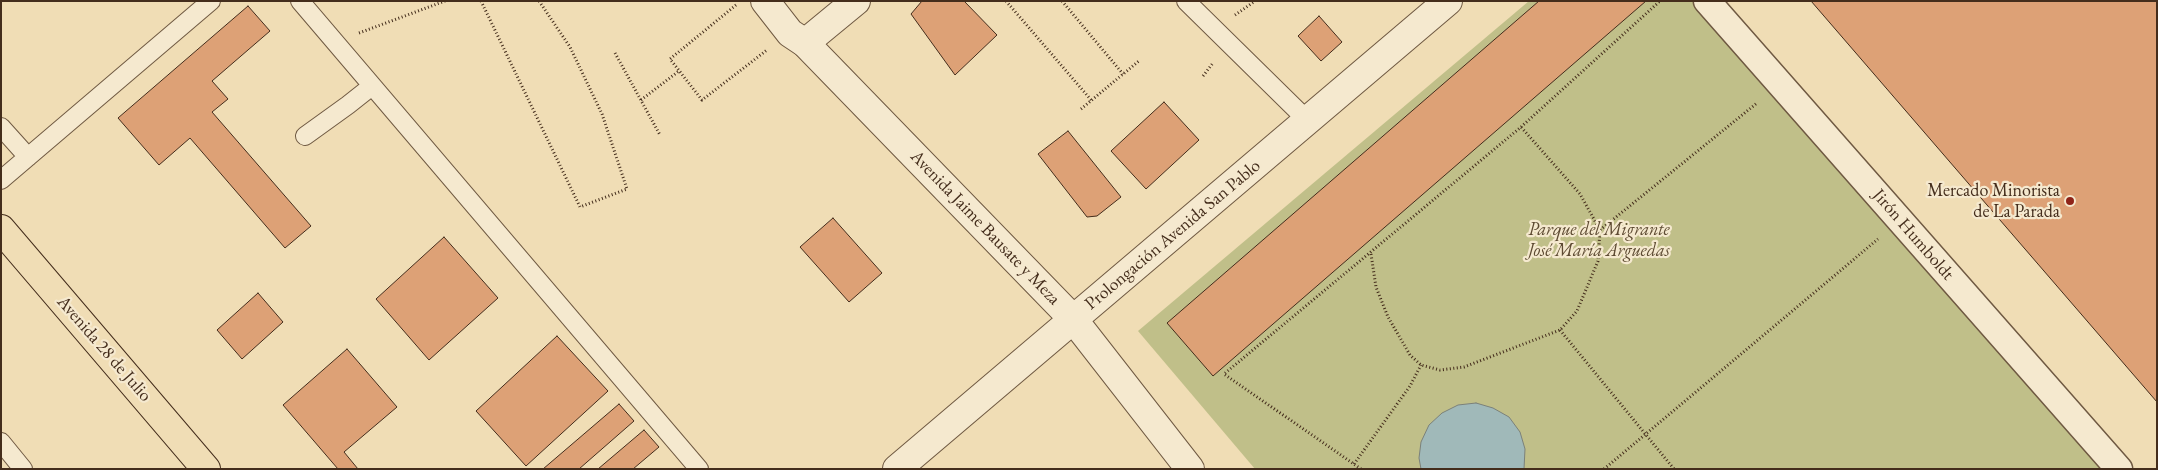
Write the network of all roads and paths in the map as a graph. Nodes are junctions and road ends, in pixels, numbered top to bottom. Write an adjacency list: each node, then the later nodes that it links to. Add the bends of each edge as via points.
1 (211, 1): 31 (lane)
2 (300, 1): 16 (lane)
3 (445, 1): 16 (path)
4 (481, 1): 5 (path, via 580,207 627,189 602,114 570,47)
5 (539, 1)
6 (740, 1): 19 (path, via 670,59)
7 (765, 1): 15 (street, Avenida Jaime Bausate y Meza)
8 (856, 1): 15 (street)
9 (1006, 1): 23 (path)
10 (1062, 1): 20 (path)
11 (1186, 1): 26 (lane)
12 (1448, 1): 26 (street, Prolongación Avenida San Pablo)
13 (1660, 1): 27 (path)
14 (1707, 1): 51 (street, Jirón Humboldt)
15 (797, 38): 19 (path, via 702,100); 37 (street, Avenida Jaime Bausate y Meza)
16 (336, 42): 21 (lane)
17 (615, 53): 22 (path)
18 (1140, 60): 20 (path)
19 (679, 71): 22 (path)
20 (1123, 74): 23 (path)
21 (372, 86): 30 (lane); 45 (lane)
22 (641, 100): 29 (path)
23 (1092, 101): 25 (path)
24 (1759, 102): 34 (path)
25 (1081, 109)
26 (1308, 120): 37 (street, Prolongación Avenida San Pablo)
27 (1521, 126): 34 (path, via 1580,194); 36 (path)
28 (1, 127): 31 (lane)
29 (660, 135)
30 (305, 136)
31 (28, 157): 32 (lane)
32 (1, 180)
33 (1, 229): 44 (main road, Avenida 28 de Julio)
34 (1600, 230): 38 (path, via 1598,261 1577,312)
35 (1881, 237): 40 (path)
36 (1371, 254): 39 (path, via 1376,287 1388,317 1410,355); 42 (path, via 1224,374)
37 (1073, 319): 46 (street, Prolongación Avenida San Pablo); 47 (street, Avenida Jaime Bausate y Meza)
38 (1560, 330): 39 (path, via 1464,367 1440,370); 40 (path)
39 (1421, 365): 42 (path, via 1410,386)
40 (1646, 434): 49 (path); 50 (path)
41 (1, 442): 43 (lane)
42 (1354, 464): 48 (path)
43 (23, 469)
44 (206, 469)
45 (699, 469)
46 (897, 469)
47 (1190, 469)
48 (1361, 469)
49 (1604, 469)
50 (1674, 469)
51 (2118, 469)

